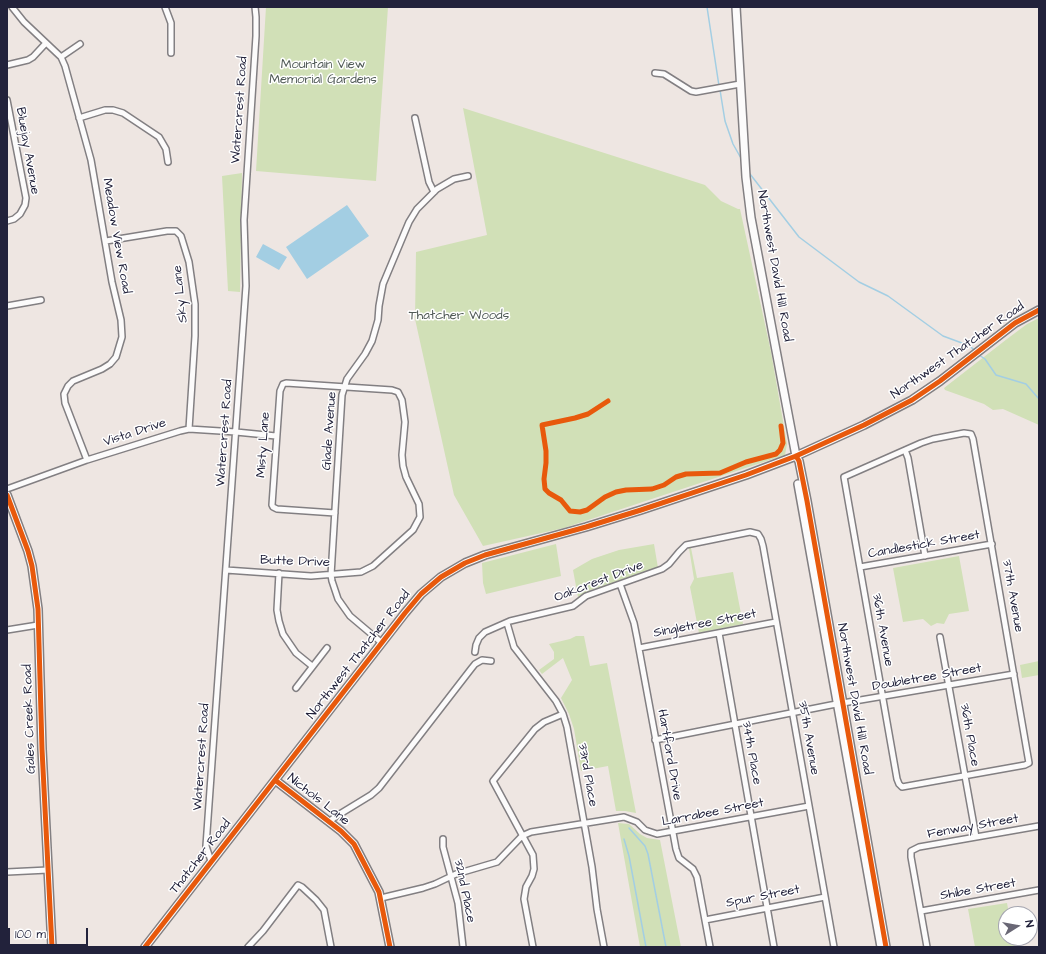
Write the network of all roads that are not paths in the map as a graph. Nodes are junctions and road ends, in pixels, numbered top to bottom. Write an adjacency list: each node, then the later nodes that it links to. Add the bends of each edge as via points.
1 (12, 7): 5 (street, Meadow View Road)
2 (165, 7): 7 (street, via 171,23)
3 (254, 7): 25 (street, Watercrest Road, via 256,36 244,220 246,286)
4 (736, 7): 11 (street, Northwest David Hill Road)
5 (46, 43): 8 (street, Meadow View Road); 9 (street, via 34,57)
6 (80, 44): 8 (street)
7 (171, 53)
8 (61, 57): 13 (street, Meadow View Road)
9 (7, 65)
10 (655, 74): 11 (street, via 664,74 696,92)
11 (740, 84): 28 (street, Northwest David Hill Road, via 751,218)
12 (7, 100): 18 (street, Bluejay Avenue, via 26,192 25,205 20,214)
13 (79, 118): 15 (street, via 105,110 123,113 159,137 166,149); 19 (street, Meadow View Road, via 91,160)
14 (415, 118): 17 (street, via 429,182)
15 (168, 162)
16 (468, 176): 17 (street, Glade Avenue, via 452,180)
17 (434, 192): 23 (street, Glade Avenue, via 417,209 409,222 384,280 372,341)
18 (7, 221)
19 (106, 241): 24 (street, Sky Lane, via 167,230 176,231 182,236 193,285 196,317); 29 (street, Meadow View Road, via 121,320 122,336 119,349 110,364 73,381 64,394 65,403)
20 (41, 300): 21 (street)
21 (7, 306)
22 (1039, 310): 28 (street, Northwest Thatcher Road, via 1015,323 940,381 901,406)
23 (344, 387): 26 (street, Misty Lane, via 283,384 280,391); 32 (street, Glade Avenue); 39 (street, Butte Drive, via 395,390 400,396 405,422 403,466 419,504 420,517 413,530 373,566 361,572)
24 (189, 429): 25 (street, Vista Drive); 29 (street, Vista Drive)
25 (236, 432): 26 (street, Vista Drive); 37 (street, Watercrest Road)
26 (276, 436): 32 (street, Misty Lane, via 273,507)
27 (905, 450): 34 (street, 37th Avenue, via 933,439 971,434); 35 (street); 36 (street, 36th Avenue, via 844,477)
28 (796, 456): 47 (street, Northwest Thatcher Road, via 646,508 465,563 428,587); 57 (street, Northwest David Hill Road, via 794,463)
29 (87, 460): 30 (street, Vista Drive)
30 (7, 489)
31 (7, 495): 43 (street, Gales Creek Road, via 21,528 32,566)
32 (335, 513): 39 (street, Glade Avenue)
33 (758, 534): 40 (street, Oakcrest Drive, via 754,532 686,545 665,568); 41 (street, 35th Avenue, via 762,542)
34 (992, 544): 35 (street, Candlestick Street); 53 (street, 37th Avenue)
35 (925, 556): 36 (street, Candlestick Street)
36 (860, 567): 56 (street, 36th Avenue)
37 (226, 570): 38 (street, Butte Drive); 73 (street, Watercrest Road, via 206,846)
38 (279, 573): 39 (street, Butte Drive); 52 (street, via 277,610 283,634 296,652)
39 (331, 575): 47 (street, Glade Avenue, via 343,608)
40 (620, 584): 42 (street, Oakcrest Drive, via 586,596 569,607); 49 (street, Hartford Drive, via 634,623)
41 (776, 622): 45 (street, Singletree Street); 58 (street, 35th Avenue)
42 (506, 623): 50 (street, Oakcrest Drive, via 485,632 479,638); 59 (street, 33rd Place, via 515,649 553,697)
43 (38, 625): 44 (street); 74 (street, Gales Creek Road)
44 (7, 630)
45 (719, 633): 49 (street, Singletree Street); 60 (street, 34th Place)
46 (940, 637): 54 (street, 36th Place)
47 (382, 643): 63 (street, Northwest Thatcher Road)
48 (327, 648): 52 (street)
49 (638, 648): 61 (street, Hartford Drive)
50 (475, 652)
51 (491, 661): 66 (street, via 482,660 471,668 379,788)
52 (312, 666): 55 (street)
53 (1014, 674): 54 (street, Doubletree Street); 62 (street, 37th Avenue, via 1029,763)
54 (948, 685): 56 (street, Doubletree Street); 62 (street, 36th Place)
55 (296, 688)
56 (883, 696): 57 (street, Doubletree Street); 62 (street, 36th Avenue, via 900,786)
57 (841, 704): 58 (street, Doubletree Street); 94 (street, Northwest David Hill Road); 95 (street, Northwest David Hill Road)
58 (792, 713): 60 (street, Doubletree Street); 64 (street, 35th Avenue)
59 (563, 714): 67 (street, 33rd Place); 70 (street, via 535,729 493,781)
60 (735, 724): 61 (street, Doubletree Street); 65 (street, 34th Place)
61 (655, 740): 69 (street, Hartford Drive)
62 (965, 776): 71 (street, 36th Place)
63 (275, 780): 66 (street, Nichols Lane); 73 (street, Thatcher Road)
64 (809, 806): 65 (street, Larrabee Street); 78 (street, 35th Avenue)
65 (751, 817): 69 (street, Larrabee Street); 80 (street, 34th Place)
66 (329, 822): 79 (street, Nichols Lane, via 354,844)
67 (585, 823): 69 (street, Larrabee Street, via 624,816 652,833); 70 (street, Larrabee Street, via 531,832); 90 (street, 33rd Place)
68 (1039, 826): 71 (street, Fenway Street)
69 (672, 832): 82 (street, Hartford Drive, via 679,858 697,877)
70 (522, 836): 76 (street, Larrabee Street, via 497,862); 89 (street, via 534,861 524,899)
71 (976, 837): 81 (street, Fenway Street, via 919,847 911,851)
72 (442, 839): 76 (street, 32nd Place)
73 (212, 861): 84 (street, Thatcher Road)
74 (48, 870): 75 (street); 83 (street, Gales Creek Road)
75 (7, 872)
76 (451, 876): 79 (street, Larrabee Street, via 423,888); 88 (street, 32nd Place, via 458,903)
77 (1039, 890): 81 (street, Shibe Street)
78 (825, 897): 80 (street, Spur Street); 93 (street, 35th Avenue)
79 (381, 898): 87 (street, Nichols Lane)
80 (767, 908): 82 (street, Spur Street); 92 (street, 34th Place)
81 (921, 911): 96 (street)
82 (706, 920): 91 (street, Hartford Drive)
83 (52, 947)
84 (145, 947)
85 (248, 947): 86 (street, via 298,885 324,910)
86 (331, 947)
87 (390, 947)
88 (463, 947)
89 (533, 947)
90 (604, 947)
91 (710, 947)
92 (774, 947)
93 (834, 947)
94 (881, 947)
95 (886, 947)
96 (927, 947)

